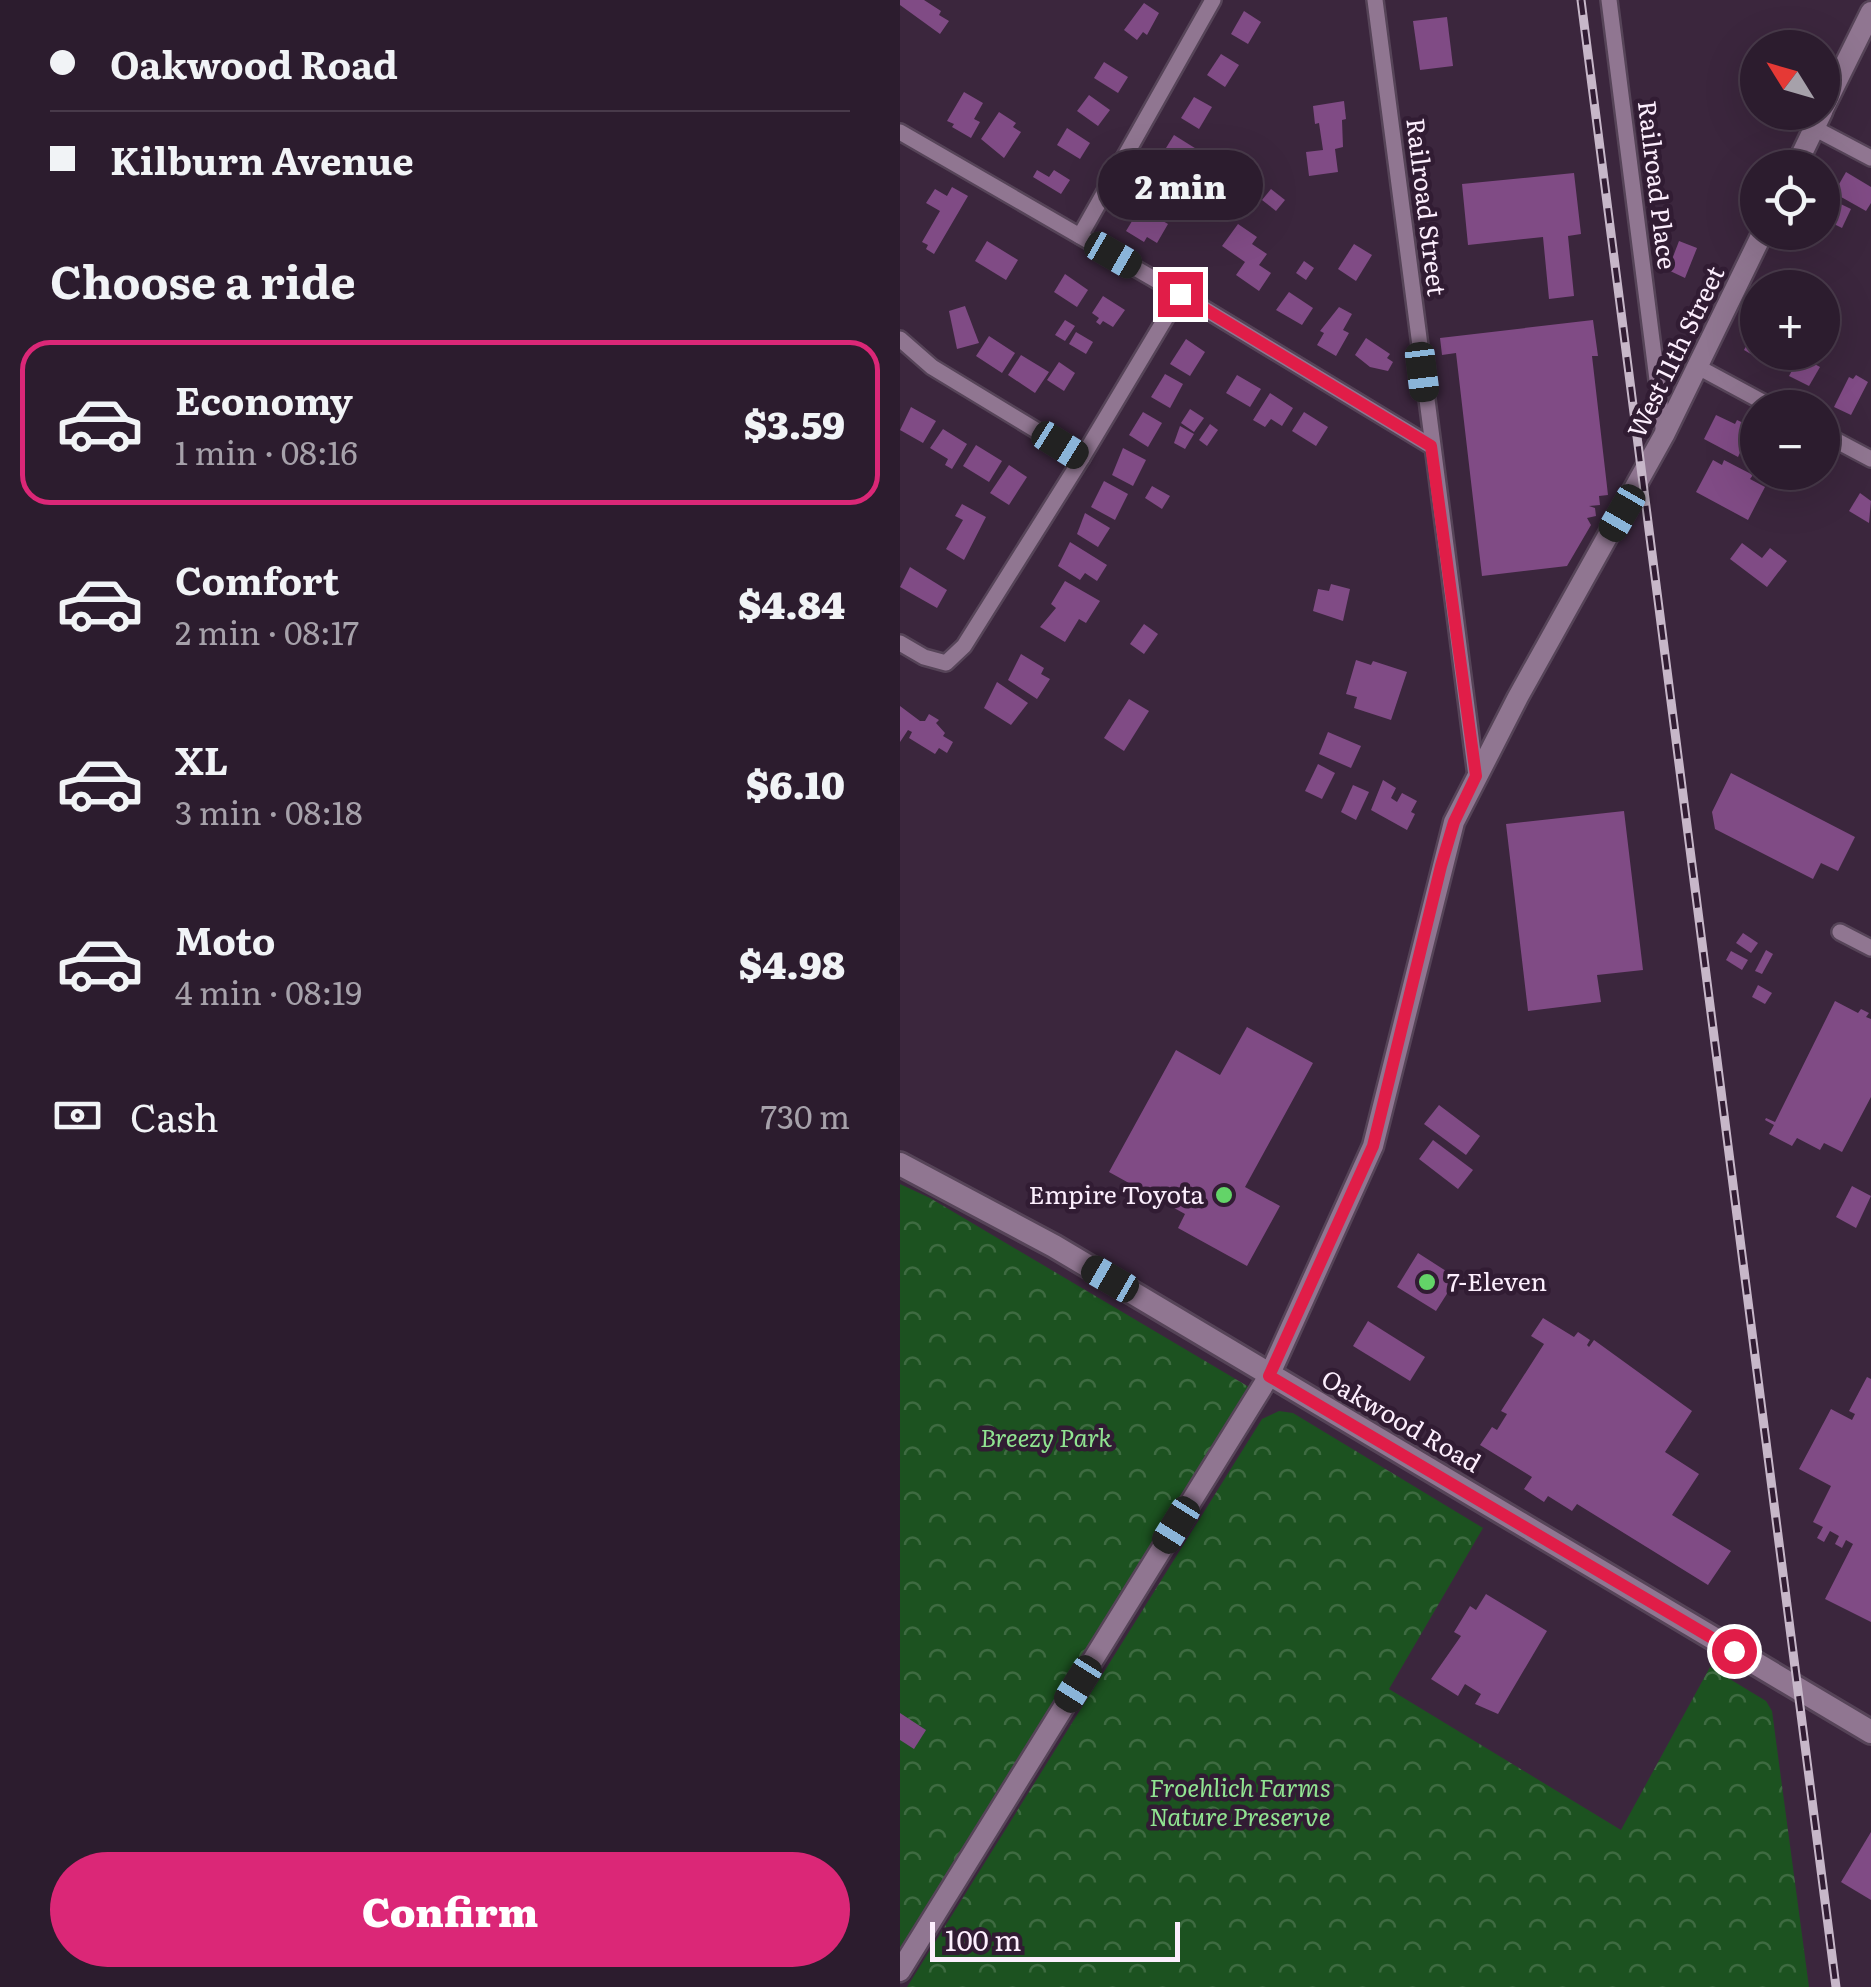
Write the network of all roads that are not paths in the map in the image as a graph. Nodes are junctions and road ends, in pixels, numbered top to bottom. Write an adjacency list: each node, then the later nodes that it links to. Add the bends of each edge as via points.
1 (1212, 0): 9 (street)
2 (1375, 0): 17 (street, Railroad Street)
3 (1609, 0): 15 (street, Railroad Place)
4 (1871, 12): 5 (street)
5 (1840, 75)
6 (1835, 130): 8 (street)
7 (900, 132): 9 (street)
8 (1871, 158)
9 (1080, 236): 11 (street)
10 (1754, 250): 13 (street, West 11th Street)
11 (1180, 294): 17 (street); 18 (street)
12 (900, 339): 18 (street, via 932,367)
13 (1698, 367): 14 (street); 15 (street, West 11th Street)
14 (1741, 390)
15 (1664, 434): 21 (street, West 11th Street)
16 (1840, 442): 19 (street)
17 (1431, 446): 21 (street, Railroad Street)
18 (1082, 458): 20 (street, via 964,646 946,662)
19 (1871, 458)
20 (900, 643)
21 (1476, 776): 25 (street, West 11th Street, via 1441,866 1373,1146)
22 (1840, 932): 23 (street)
23 (1871, 948)
24 (900, 1164): 25 (main road, Oakwood Road, via 1010,1221)
25 (1269, 1376): 26 (main road, Oakwood Road); 27 (street, West 11th Street)
26 (1871, 1732)
27 (900, 1971)

